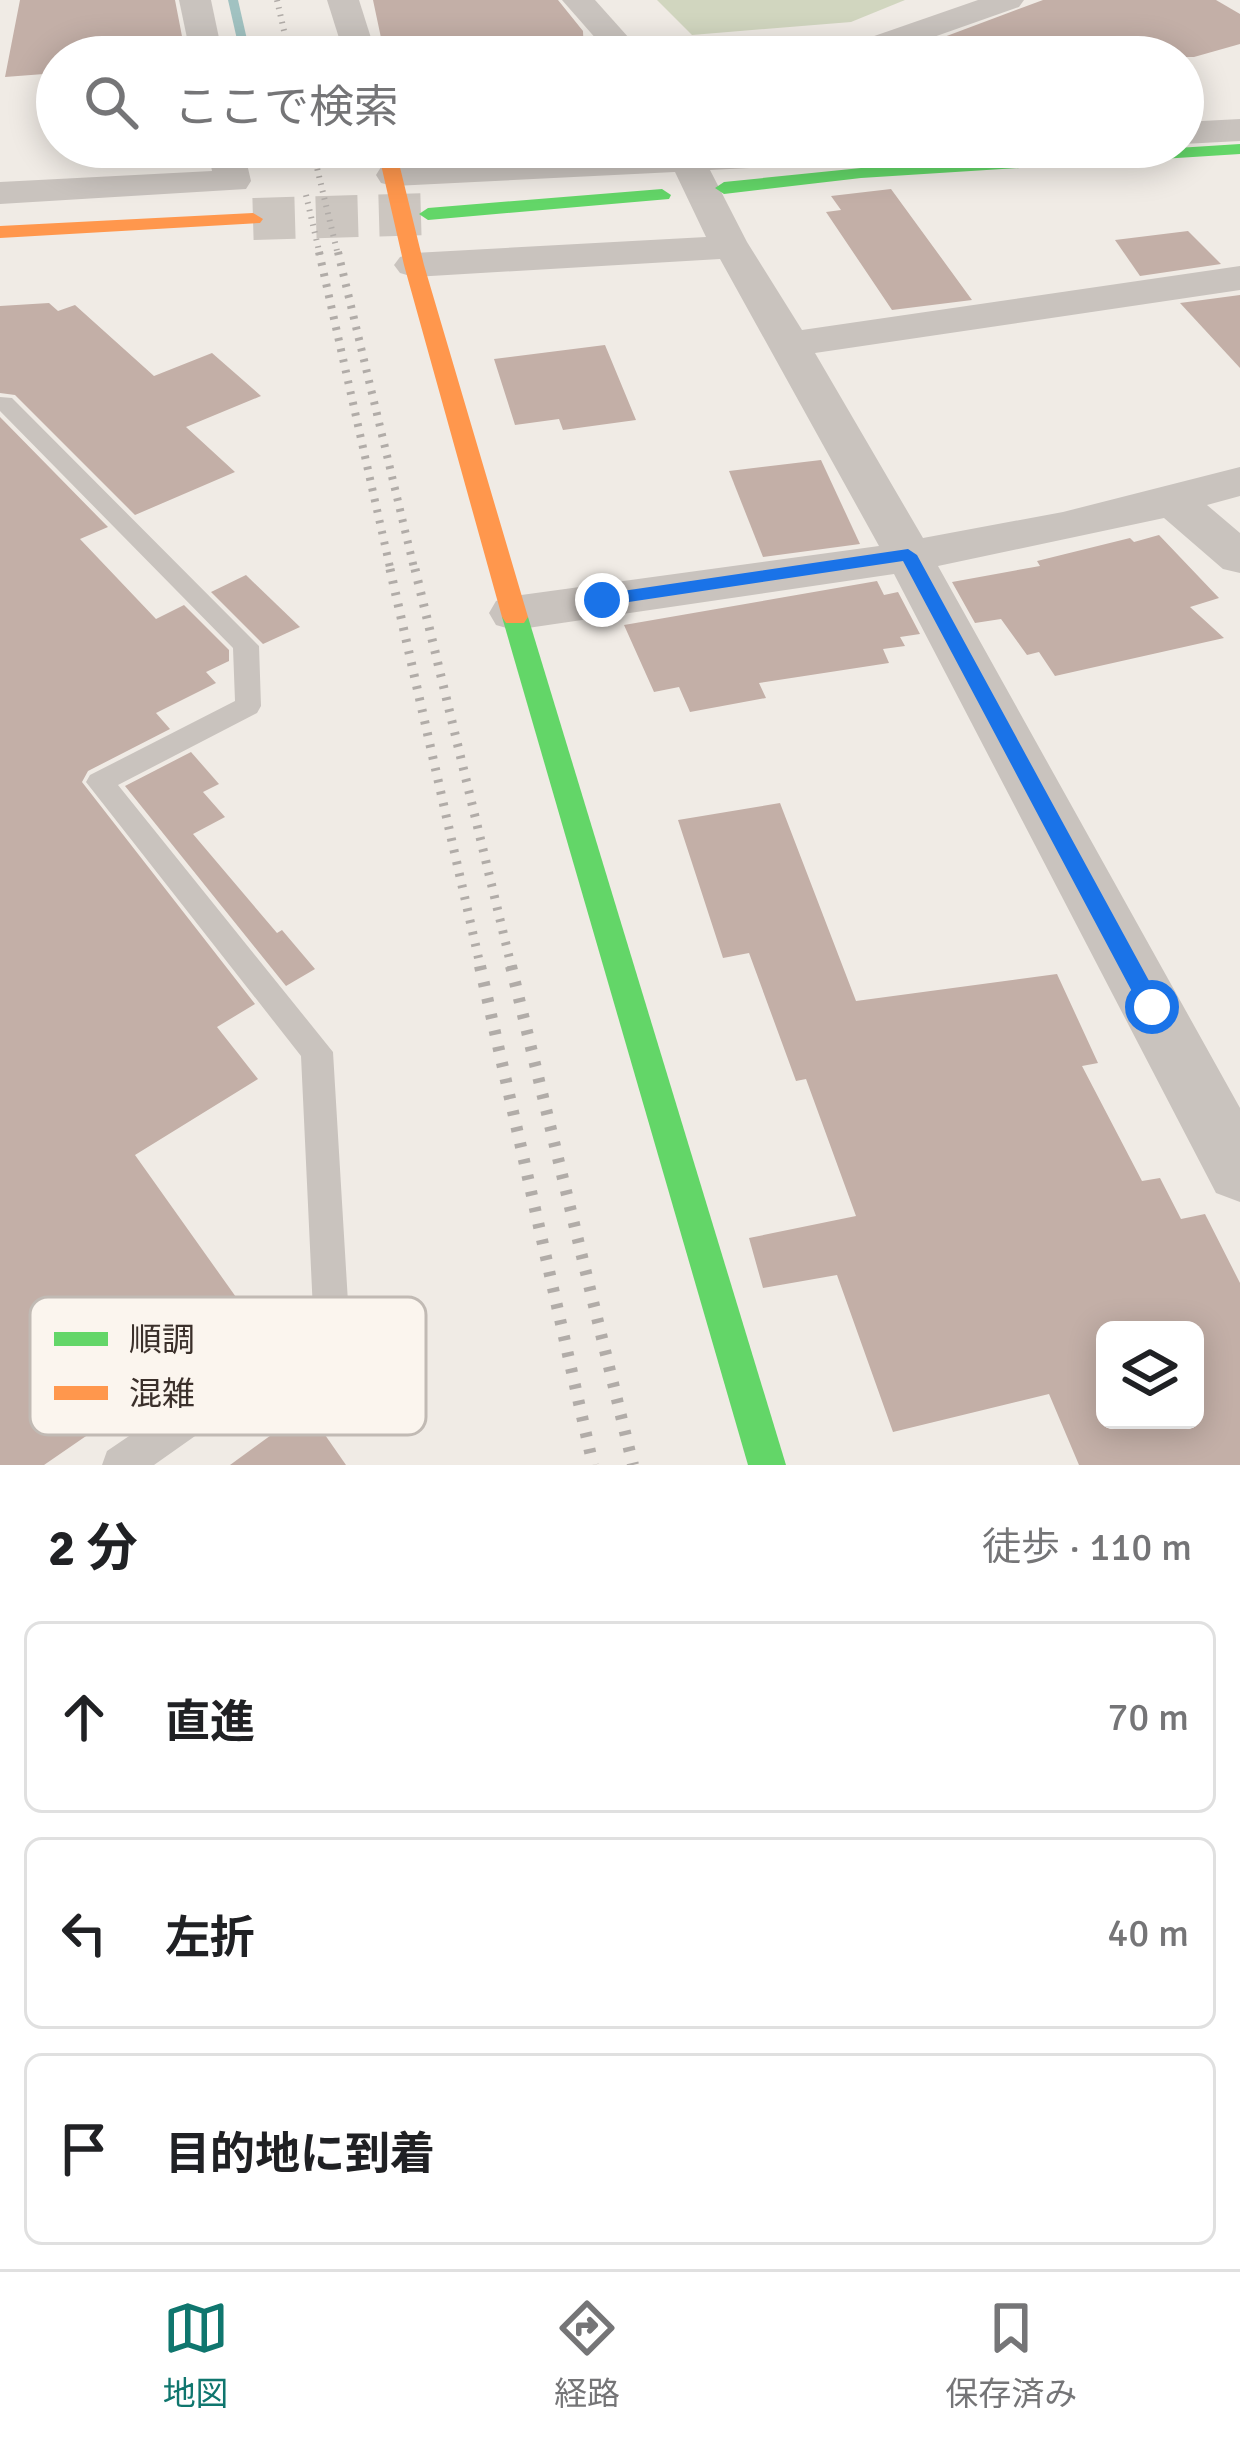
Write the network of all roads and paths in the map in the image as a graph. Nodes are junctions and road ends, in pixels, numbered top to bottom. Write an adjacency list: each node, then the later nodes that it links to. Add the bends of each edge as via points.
1 (195, 0): 5 (street)
2 (344, 0): 6 (street)
3 (578, 0): 7 (street)
4 (1008, 0): 8 (street)
5 (203, 36)
6 (355, 36)
7 (611, 36)
8 (906, 36)
9 (1240, 130): 10 (street)
10 (1204, 132)
11 (1240, 149): 12 (street)
12 (1204, 151)
13 (230, 168): 18 (street, via 232,182)
14 (392, 168): 24 (street)
15 (690, 168): 23 (street)
16 (940, 168): 17 (street)
17 (724, 188)
18 (0, 194)
19 (662, 195): 20 (street)
20 (428, 214)
21 (253, 220): 22 (street)
22 (0, 232)
23 (730, 247): 24 (street); 26 (street)
24 (414, 265): 32 (street)
25 (1240, 278): 26 (street)
26 (790, 344): 30 (street)
27 (0, 404): 34 (lane, via 246,646 248,706 100,782 317,1052)
28 (1240, 481): 29 (street)
29 (1174, 502): 30 (street); 31 (street)
30 (908, 555): 32 (street); 33 (street)
31 (1240, 558)
32 (514, 613): 37 (street)
33 (1240, 1172)
34 (330, 1297)
35 (165, 1435): 36 (lane)
36 (122, 1465)
37 (767, 1465)

